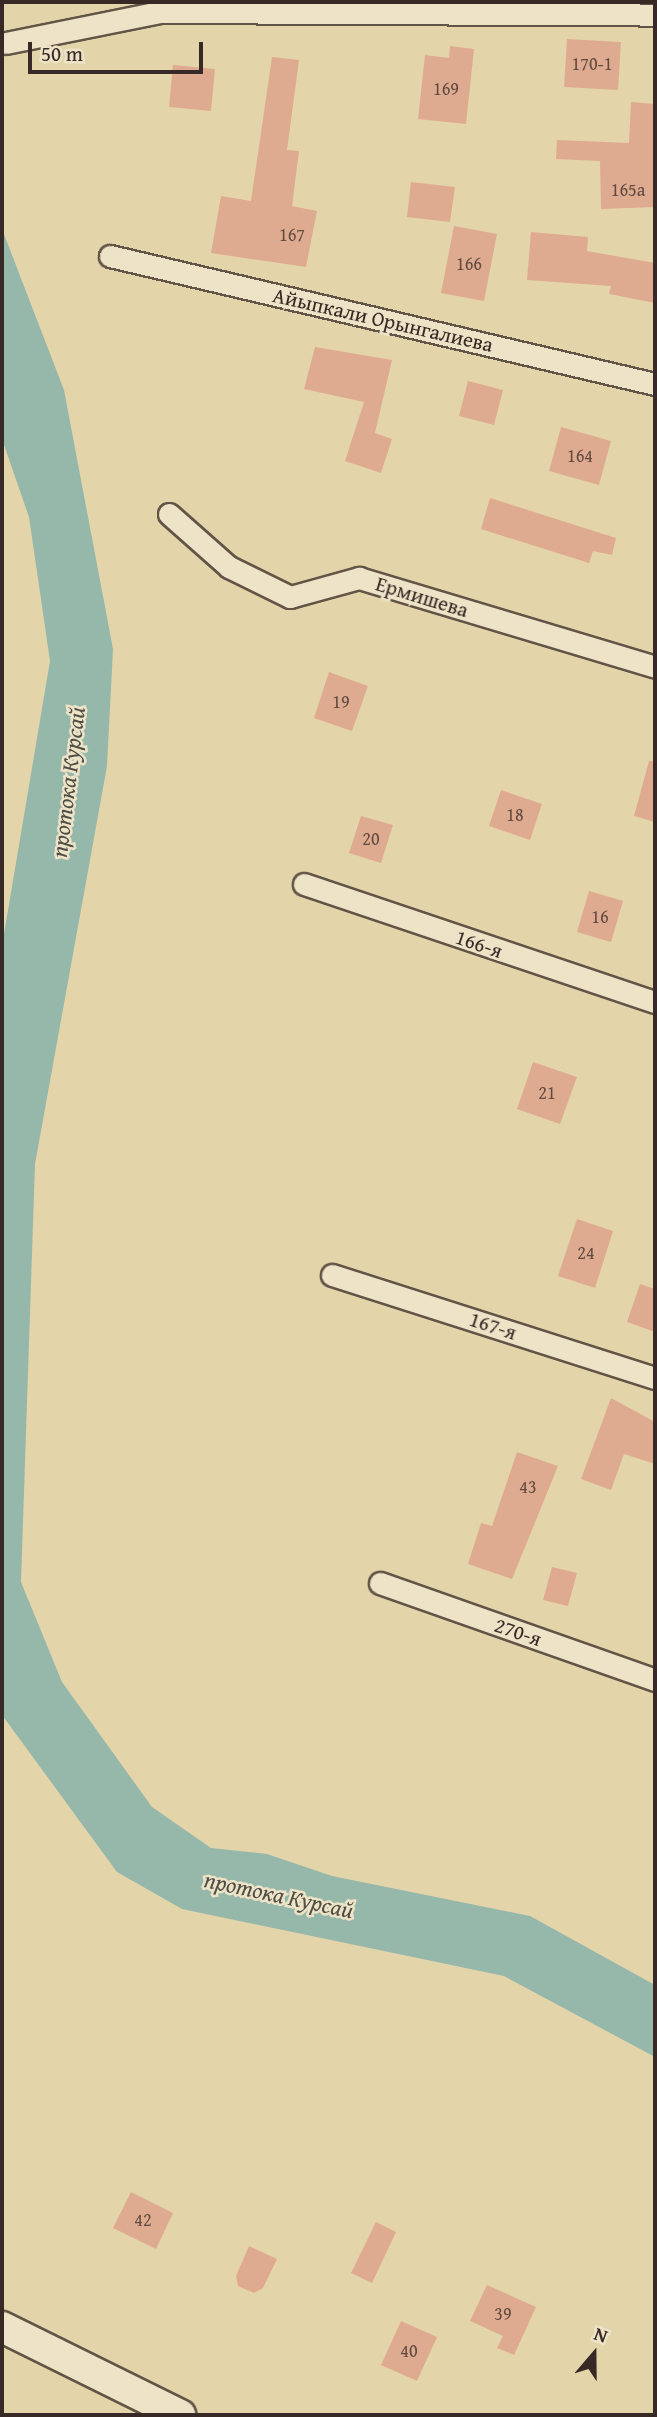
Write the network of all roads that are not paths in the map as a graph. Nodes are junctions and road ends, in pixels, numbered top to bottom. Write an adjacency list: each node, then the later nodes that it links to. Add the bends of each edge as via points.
1 (655, 15): 2 (street, via 160,12)
2 (6, 43)
3 (110, 256): 4 (street, Айыпкали Орынгалиева)
4 (655, 384)
5 (169, 514): 6 (street, Ермишева, via 229,567 290,597 359,578)
6 (655, 667)
7 (304, 884): 8 (street, 166-я)
8 (655, 1002)
9 (332, 1275): 10 (street, 167-я)
10 (655, 1378)
11 (380, 1583): 12 (street, 270-я)
12 (655, 1680)
13 (2, 2327): 14 (street)
14 (180, 2415)

